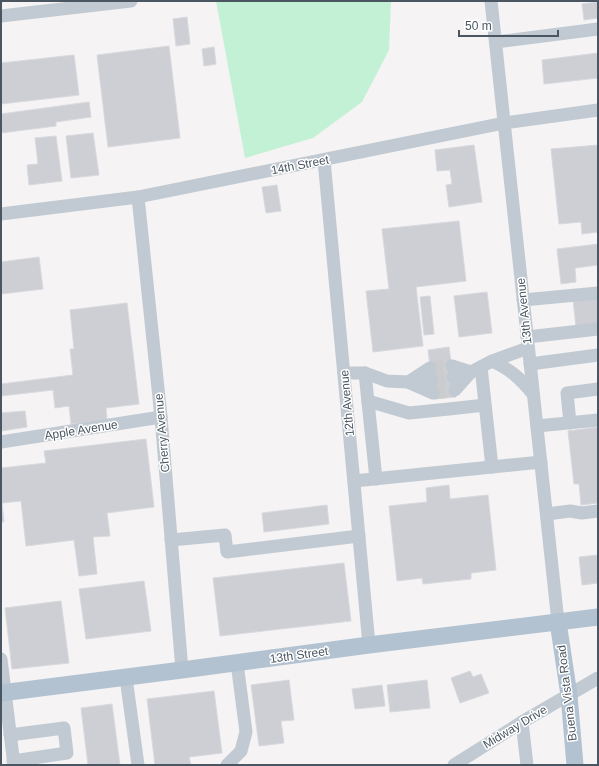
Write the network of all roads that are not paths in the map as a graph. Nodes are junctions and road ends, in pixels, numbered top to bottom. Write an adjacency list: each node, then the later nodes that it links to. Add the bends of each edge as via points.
1 (131, 1): 3 (street)
2 (491, 1): 5 (street, 13th Avenue)
3 (1, 16)
4 (598, 29): 5 (street)
5 (496, 42): 7 (street, 13th Avenue)
6 (598, 110): 7 (street, 14th Street)
7 (504, 123): 8 (street, 14th Street); 12 (street, 13th Avenue)
8 (324, 160): 9 (street, 14th Street); 19 (street, 12th Avenue)
9 (138, 197): 10 (street, 14th Street); 26 (street, Cherry Avenue)
10 (1, 214)
11 (598, 293): 12 (street)
12 (523, 300): 14 (street, 13th Avenue)
13 (598, 329): 14 (street)
14 (528, 342): 16 (street); 17 (street, 13th Avenue)
15 (598, 355): 17 (street)
16 (492, 361): 18 (street); 23 (street, via 521,379)
17 (530, 364): 23 (street, 13th Avenue)
18 (476, 370): 18 (street, via 453,378); 25 (street)
19 (344, 373): 20 (street); 34 (street, 12th Avenue)
20 (365, 373): 21 (street, via 387,380); 24 (street)
21 (408, 382): 21 (street, via 432,380)
22 (598, 389): 28 (street, via 567,392)
23 (533, 394): 29 (street, 13th Avenue)
24 (368, 400): 25 (street, via 409,413); 33 (street)
25 (485, 405): 32 (street)
26 (161, 417): 30 (street, Apple Avenue); 38 (street, Cherry Avenue)
27 (598, 420): 28 (street)
28 (570, 423): 29 (street)
29 (537, 426): 31 (street, 13th Avenue)
30 (1, 442)
31 (541, 462): 32 (street); 36 (street, 13th Avenue)
32 (492, 467): 33 (street)
33 (376, 479): 34 (street)
34 (354, 481): 37 (street, 12th Avenue)
35 (598, 511): 36 (street)
36 (547, 514): 40 (street, 13th Avenue)
37 (359, 536): 38 (street, via 227,552 225,535); 41 (street, 12th Avenue)
38 (171, 540): 44 (street, Cherry Avenue)
39 (598, 617): 40 (main road, 13th Street)
40 (558, 622): 41 (main road, 13th Street); 48 (main road, Buena Vista Road)
41 (369, 645): 43 (main road, 13th Street)
42 (1, 659): 47 (street)
43 (237, 663): 44 (main road, 13th Street); 53 (street, via 246,732 241,751)
44 (182, 670): 45 (main road, 13th Street)
45 (126, 678): 47 (main road, 13th Street); 52 (street)
46 (598, 678): 48 (street, Midway Drive)
47 (3, 693): 50 (street)
48 (569, 695): 49 (street, Midway Drive); 56 (main road, Buena Vista Road)
49 (522, 722): 54 (street, Midway Drive); 55 (street)
50 (10, 735): 51 (street); 51 (street, via 64,728 67,754)
51 (14, 763)
52 (138, 765)
53 (227, 765)
54 (454, 765)
55 (527, 765)
56 (575, 765)

